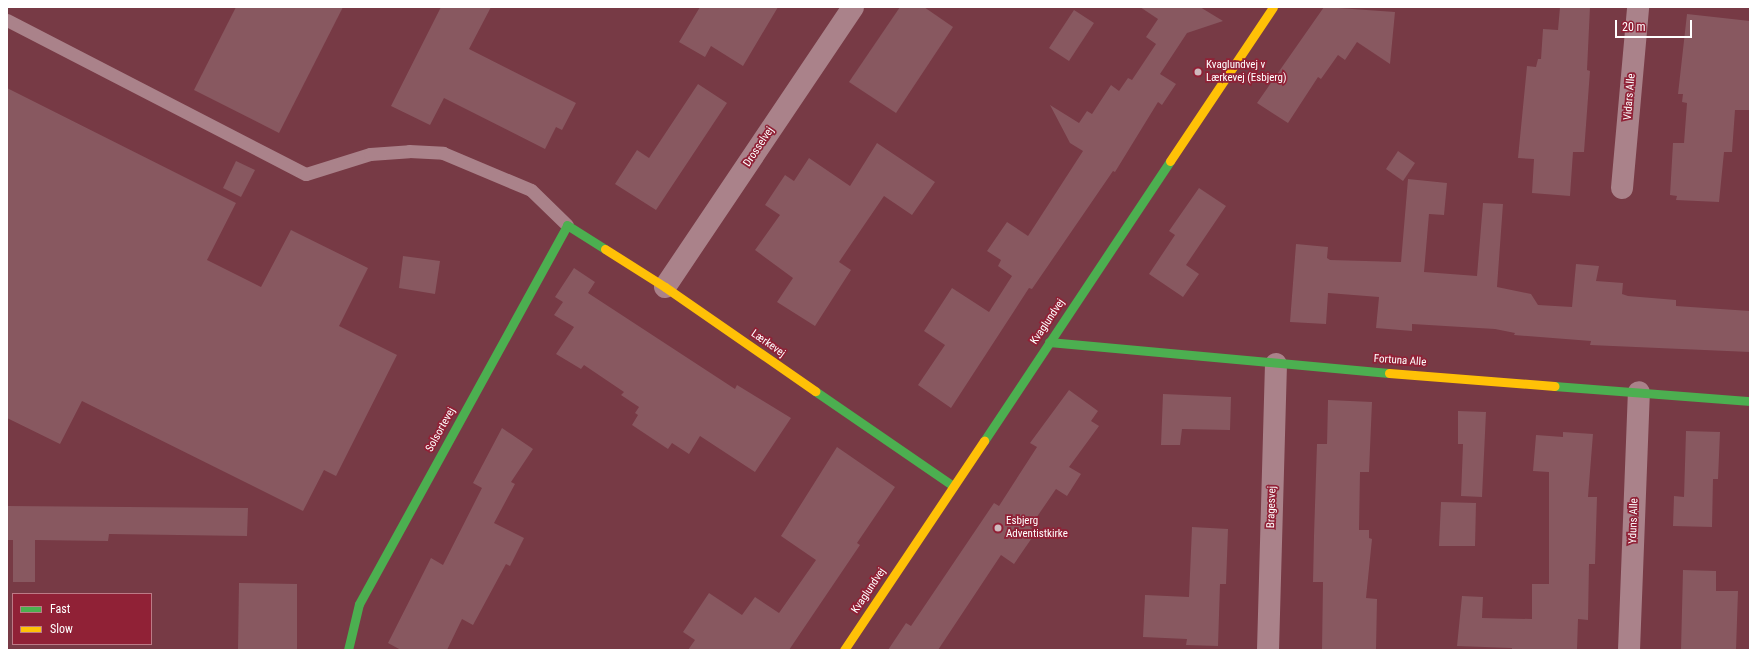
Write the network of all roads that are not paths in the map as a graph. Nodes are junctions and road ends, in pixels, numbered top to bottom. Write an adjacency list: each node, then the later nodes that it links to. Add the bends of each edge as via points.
1 (853, 7): 7 (street, Drosselvej)
2 (1273, 7): 8 (street, Kvaglundvej)
3 (1638, 7): 5 (street, Vidars Alle)
4 (7, 20): 6 (lane, via 306,174 370,154 409,151 443,153 531,190)
5 (1622, 188)
6 (567, 225): 7 (street, Lærkevej); 13 (street, Solsortevej, via 359,604)
7 (665, 287): 12 (street, Lærkevej)
8 (1049, 342): 9 (street, Fortuna Alle); 12 (street, Kvaglundvej)
9 (1276, 364): 10 (street, Fortuna Alle); 15 (street, Bragesvej)
10 (1638, 392): 11 (street, Fortuna Alle); 16 (street, Yduns Alle)
11 (1750, 401)
12 (953, 486): 14 (street, Kvaglundvej)
13 (348, 650)
14 (844, 650)
15 (1268, 650)
16 (1629, 650)

